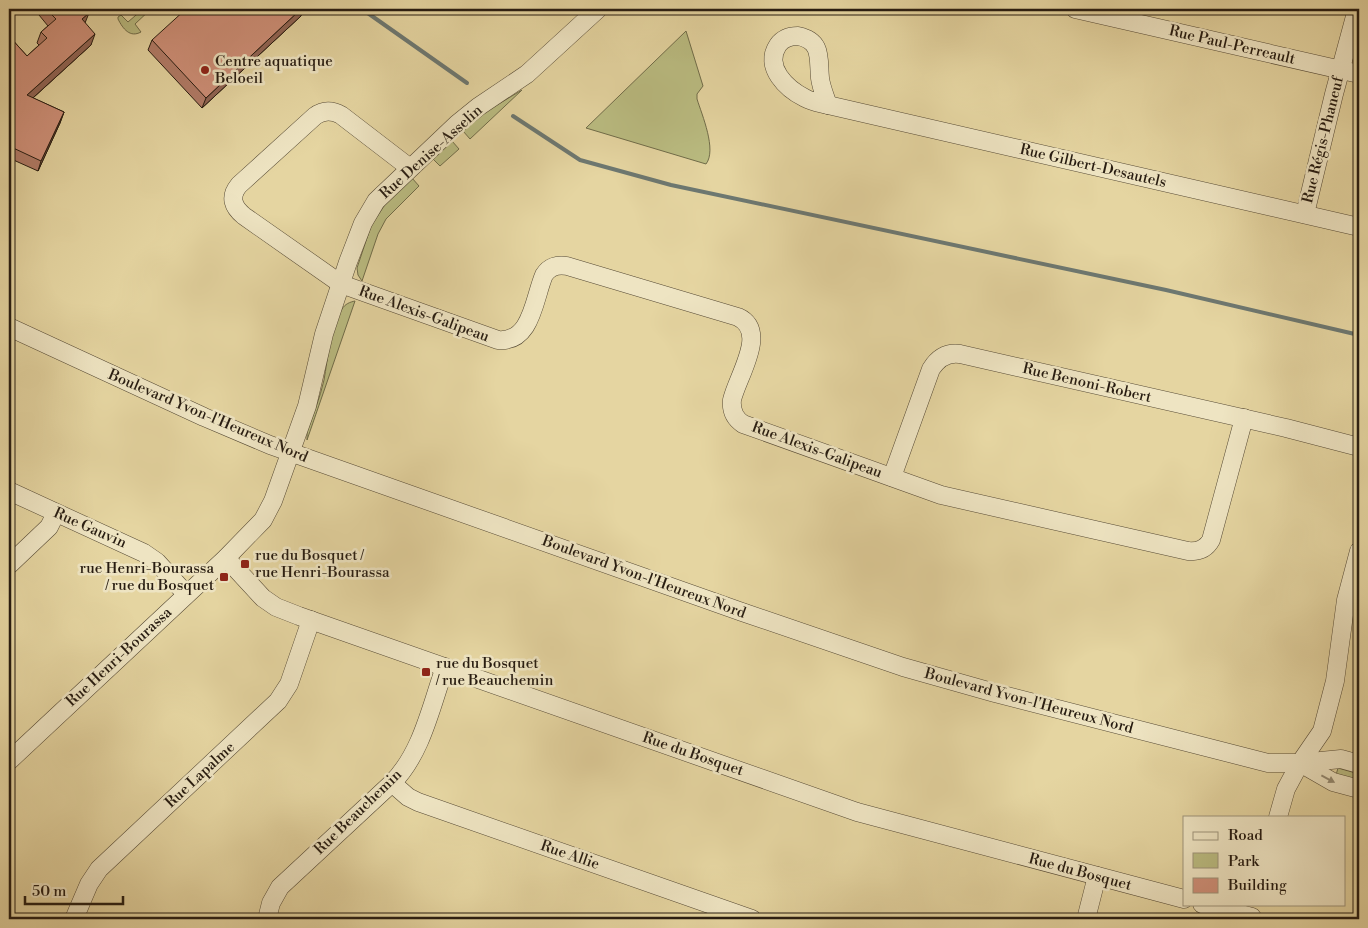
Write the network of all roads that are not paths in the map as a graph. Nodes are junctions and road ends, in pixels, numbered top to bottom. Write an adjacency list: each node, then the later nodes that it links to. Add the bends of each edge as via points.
1 (598, 9): 7 (street, Rue Denise-Asselin, via 527,74 478,107)
2 (1075, 9): 4 (street, Rue Paul-Perreault)
3 (1357, 9): 4 (street, Rue Régis-Phaneuf)
4 (1340, 69): 5 (street, Rue Paul-Perreault); 8 (street, Rue Régis-Phaneuf)
5 (1359, 74)
6 (828, 105): 8 (street, Rue Gilbert-Desautels)
7 (410, 168): 10 (street, Rue Denise-Asselin, via 371,208); 10 (street, via 340,115 326,111 315,116 236,188 233,201 238,211)
8 (1305, 214): 9 (street, Rue Gilbert-Desautels)
9 (1359, 227)
10 (341, 284): 14 (street, Rue Denise-Asselin, via 324,334 309,399); 15 (street, Rue Alexis-Galipeau, via 502,340 514,338 524,330 544,275 559,265 738,317 750,326 752,337 732,400 737,419 747,426)
11 (9, 327): 14 (street, Boulevard Yvon-l'Heureux Nord)
12 (1244, 418): 13 (street, Rue Benoni-Robert); 15 (street, Rue Benoni-Robert, via 952,353 941,357 931,369); 15 (street, Rue Alexis-Galipeau, via 1212,536 1206,546 1195,551 942,495)
13 (1359, 447)
14 (290, 453): 19 (street, Rue Henri-Bourassa, via 267,514); 25 (street, Boulevard Yvon-l'Heureux Nord, via 912,669 1222,752 1268,763)
15 (892, 477)
16 (9, 491): 17 (street, Rue Gauvin)
17 (56, 514): 20 (street, via 50,527); 21 (street, Rue Gauvin, via 144,553 157,562)
18 (1359, 551): 25 (street, via 1346,600 1335,681 1322,731)
19 (226, 558): 21 (street, Rue Henri-Bourassa); 22 (street, Rue du Bosquet, via 267,602)
20 (9, 565)
21 (186, 594): 24 (street, Rue Henri-Bourassa)
22 (311, 620): 23 (street, Rue du Bosquet); 34 (street, Rue Lapalme, via 288,684 278,701 99,869)
23 (445, 667): 27 (street, Rue Beauchemin, via 415,751); 30 (street, Rue du Bosquet, via 857,812)
24 (9, 761)
25 (1300, 763): 26 (street, Boulevard Yvon-l'Heureux Nord, via 1341,760); 28 (street, Boulevard Yvon-l'Heureux Nord, one-way to 28, via 1333,782); 29 (street, via 1286,789)
26 (1359, 764)
27 (392, 783): 35 (street, Rue Beauchemin, via 280,887); 36 (street, Rue Allie, via 418,802)
28 (1359, 789)
29 (1278, 816)
30 (1097, 876): 31 (street, Rue du Bosquet); 37 (street)
31 (1183, 899)
32 (1212, 906): 33 (street)
33 (1253, 914)
34 (74, 919)
35 (267, 919)
36 (752, 919)
37 (1086, 919)

